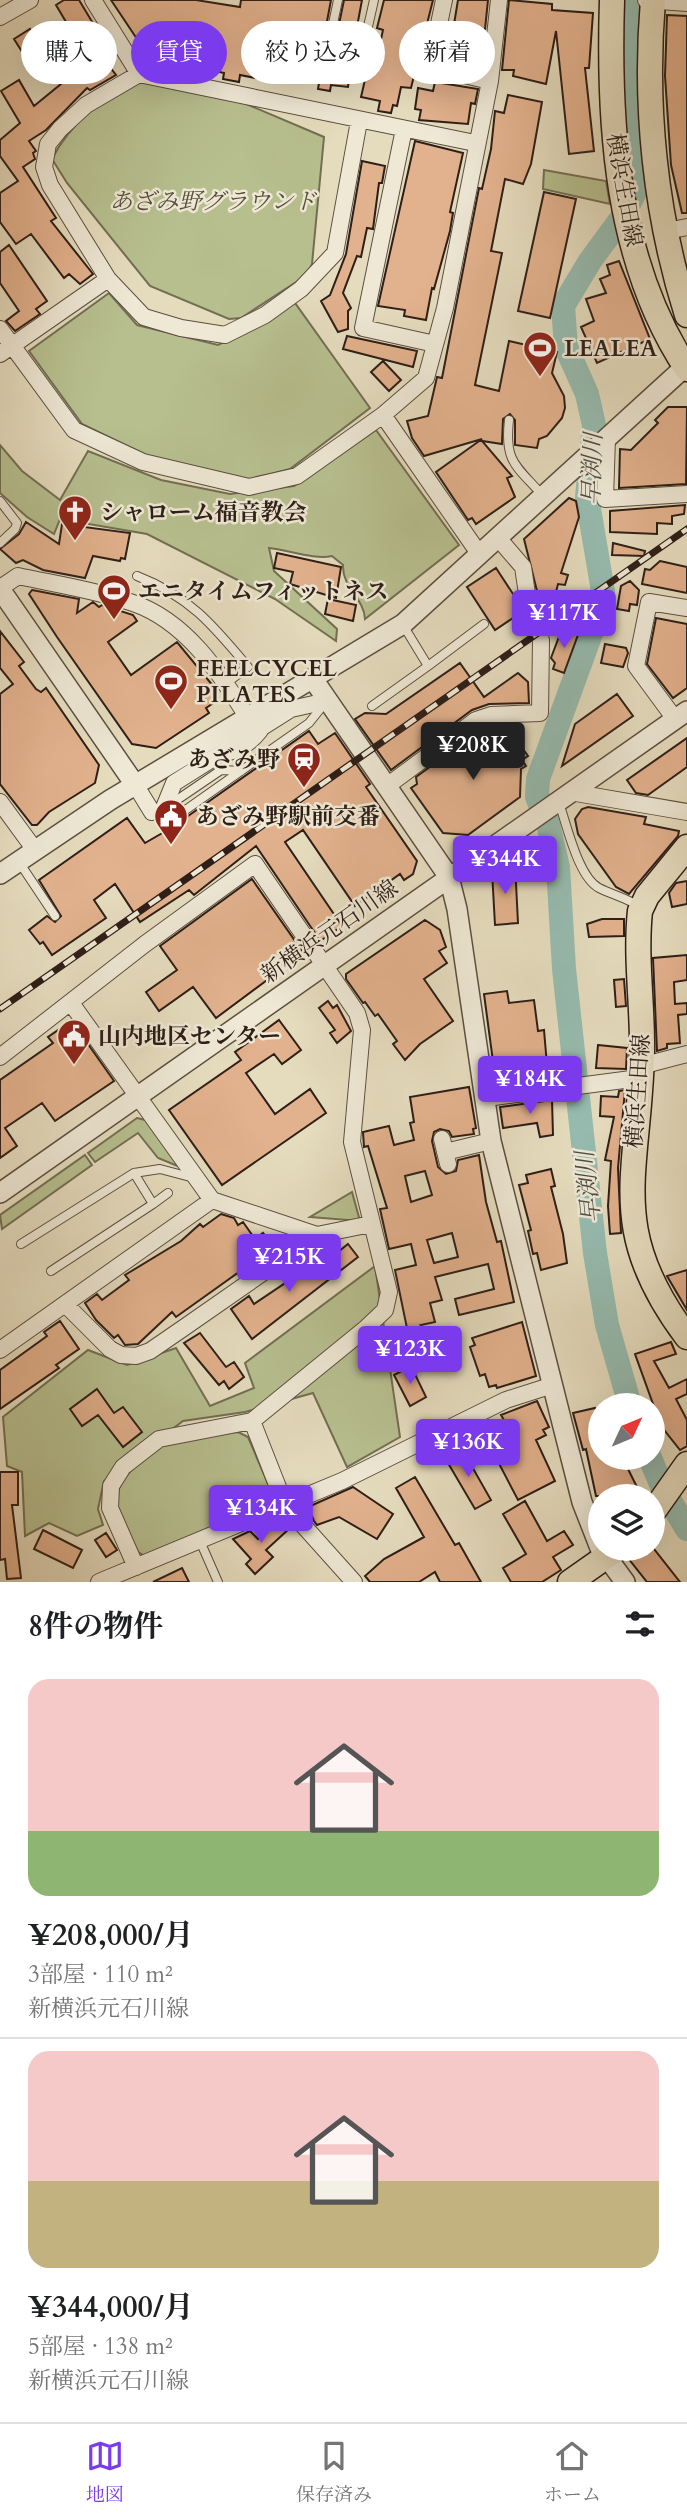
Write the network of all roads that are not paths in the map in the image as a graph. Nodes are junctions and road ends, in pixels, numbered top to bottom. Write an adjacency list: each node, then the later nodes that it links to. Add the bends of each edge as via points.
1 (30, 0): 11 (street)
2 (93, 0): 16 (street)
3 (338, 0): 12 (lane)
4 (374, 0): 13 (lane)
5 (444, 0): 14 (street)
6 (499, 0): 15 (street)
7 (612, 0): 29 (main road, 横浜生田線, via 611,98 631,236 654,304)
8 (646, 0): 9 (street)
9 (653, 0): 10 (street); 23 (main road, 横浜生田線, via 649,111)
10 (687, 3)
11 (0, 17)
12 (334, 21)
13 (369, 21)
14 (440, 21)
15 (495, 36)
16 (131, 61)
17 (131, 79): 24 (street, via 86,105 48,144 44,167 50,185)
18 (186, 84): 20 (street)
19 (489, 84): 22 (street)
20 (359, 121): 21 (street); 24 (street, via 335,253 301,289 265,314 225,335 181,328 144,317)
21 (404, 130): 22 (street); 27 (street, via 363,328)
22 (475, 143): 27 (street)
23 (677, 229): 25 (main road, 横浜生田線)
24 (108, 279): 28 (street)
25 (687, 315)
26 (0, 329): 28 (street)
27 (435, 344): 30 (street, via 426,378)
28 (6, 351): 30 (street, via 74,430 143,462 249,488 297,476)
29 (686, 367): 32 (street)
30 (383, 415): 38 (street)
31 (509, 420): 34 (lane, via 506,444 510,458)
32 (607, 439): 33 (street, via 605,499); 34 (street)
33 (687, 494)
34 (543, 496): 36 (street)
35 (0, 501): 37 (lane, via 17,523)
36 (498, 538): 38 (street); 53 (street, via 523,567 531,621 541,640 540,713 476,720)
37 (0, 543)
38 (480, 555): 42 (street)
39 (137, 576): 46 (lane, via 166,587 215,627 248,667)
40 (0, 589): 46 (street, via 18,576 134,603 187,637); 52 (street)
41 (687, 608): 49 (street, via 649,601 636,666)
42 (403, 624): 44 (lane); 45 (street)
43 (484, 624): 44 (lane)
44 (428, 666): 48 (lane)
45 (313, 680): 47 (street); 50 (street)
46 (225, 684): 50 (street)
47 (327, 701): 51 (lane, via 309,723); 53 (street); 56 (street, via 291,709 174,783)
48 (372, 706)
49 (681, 715): 54 (street, 新横浜元石川線)
50 (248, 718): 52 (street)
51 (241, 771): 56 (lane, via 221,769); 56 (lane, via 167,823)
52 (136, 786): 56 (street); 59 (street)
53 (387, 786): 62 (street)
54 (561, 798): 57 (street); 62 (street, 新横浜元石川線); 63 (lane, via 583,871 597,887)
55 (0, 802): 59 (street)
56 (158, 811)
57 (687, 812)
58 (687, 847): 63 (main road)
59 (35, 850): 60 (street)
60 (19, 862): 61 (street); 64 (lane)
61 (0, 874)
62 (449, 877): 65 (street, 新横浜元石川線); 71 (street)
63 (641, 908): 69 (main road, 横浜生田線)
64 (55, 916)
65 (324, 964): 66 (street, via 255,864); 70 (street, 新横浜元石川線); 80 (street, via 357,1013 362,1030 352,1142)
66 (71, 1003): 68 (street); 70 (street)
67 (687, 1054): 69 (street)
68 (0, 1057)
69 (640, 1072): 71 (street); 85 (main road, 横浜生田線, via 632,1214 647,1270 668,1312)
70 (137, 1096): 75 (street); 76 (street, 新横浜元石川線)
71 (486, 1098): 72 (street)
72 (491, 1141): 73 (street); 87 (street)
73 (445, 1152)
74 (134, 1173): 75 (lane, via 159,1169); 79 (lane); 82 (lane)
75 (197, 1179): 78 (street)
76 (0, 1193)
77 (168, 1193): 79 (lane)
78 (212, 1200): 81 (street); 84 (street)
79 (153, 1204): 83 (lane)
80 (371, 1224): 81 (street); 88 (street, via 389,1292 385,1310)
81 (317, 1235): 84 (street, via 183,1329 136,1356 110,1349)
82 (21, 1244)
83 (51, 1271)
84 (66, 1305): 86 (street)
85 (685, 1332)
86 (0, 1350)
87 (553, 1385): 91 (street, via 506,1400); 92 (street)
88 (252, 1421): 91 (street); 96 (street, via 159,1439 122,1467 111,1486 110,1508)
89 (682, 1470): 90 (main road)
90 (665, 1495)
91 (285, 1505): 93 (street); 99 (street)
92 (588, 1518)
93 (200, 1541): 96 (street); 98 (lane)
94 (594, 1561): 100 (main road)
95 (612, 1561): 101 (street)
96 (136, 1567): 97 (street)
97 (99, 1582)
98 (218, 1582)
99 (354, 1582)
100 (570, 1582)
101 (625, 1582)

